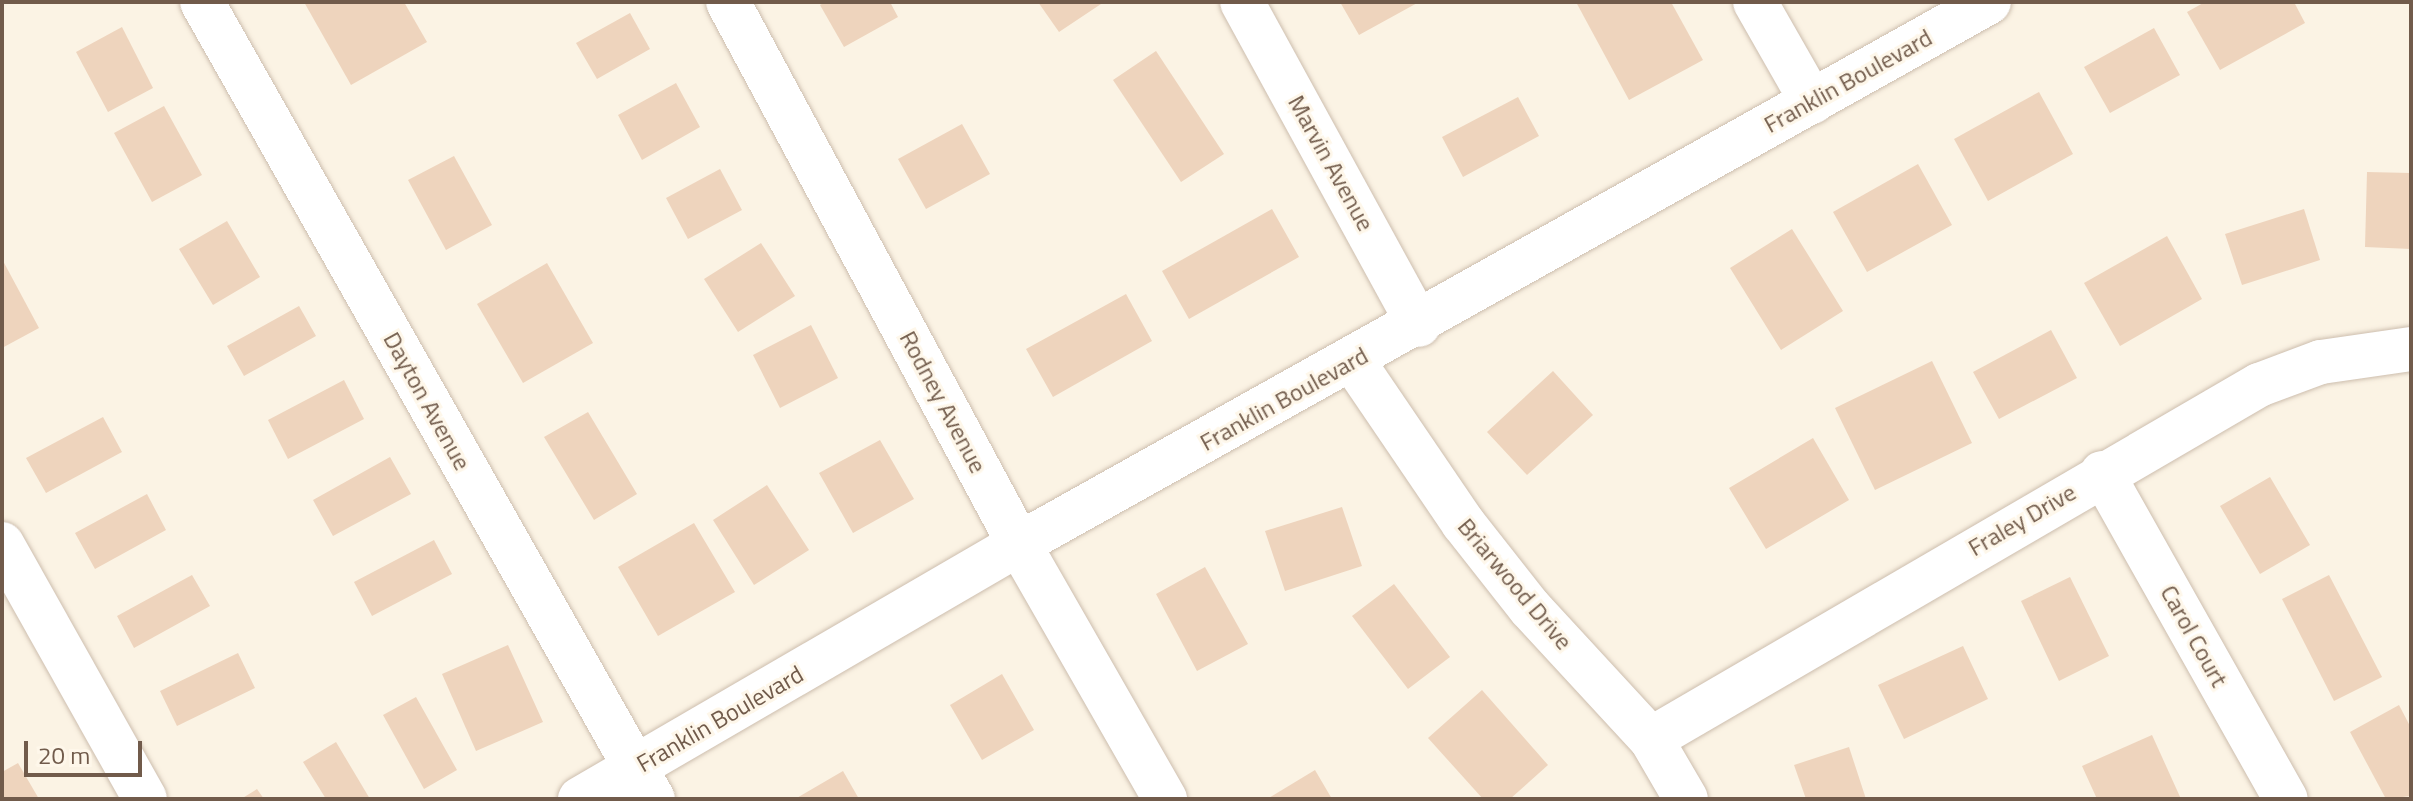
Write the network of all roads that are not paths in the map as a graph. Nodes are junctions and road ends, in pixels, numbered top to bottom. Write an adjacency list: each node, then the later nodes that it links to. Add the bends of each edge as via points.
1 (202, 2): 14 (street, Dayton Avenue)
2 (728, 2): 12 (street, Rodney Avenue)
3 (1242, 2): 7 (street, Marvin Avenue)
4 (1755, 2): 6 (street)
5 (1989, 2): 6 (street, Franklin Boulevard)
6 (1812, 102): 7 (street, Franklin Boulevard)
7 (1419, 325): 9 (street, Franklin Boulevard)
8 (2411, 349): 10 (street, Fraley Drive, via 2321,362 2259,385)
9 (1353, 361): 12 (street, Franklin Boulevard); 13 (street, Briarwood Drive, via 1404,444 1530,608)
10 (2102, 473): 13 (street, Fraley Drive); 19 (street, Carol Court)
11 (2, 544): 15 (street)
12 (1019, 544): 14 (street, Franklin Boulevard); 17 (street, Rodney Avenue)
13 (1651, 739): 18 (street, Briarwood Drive)
14 (644, 784): 16 (street, Franklin Boulevard)
15 (145, 799)
16 (580, 799)
17 (1165, 799)
18 (1686, 799)
19 (2286, 799)

